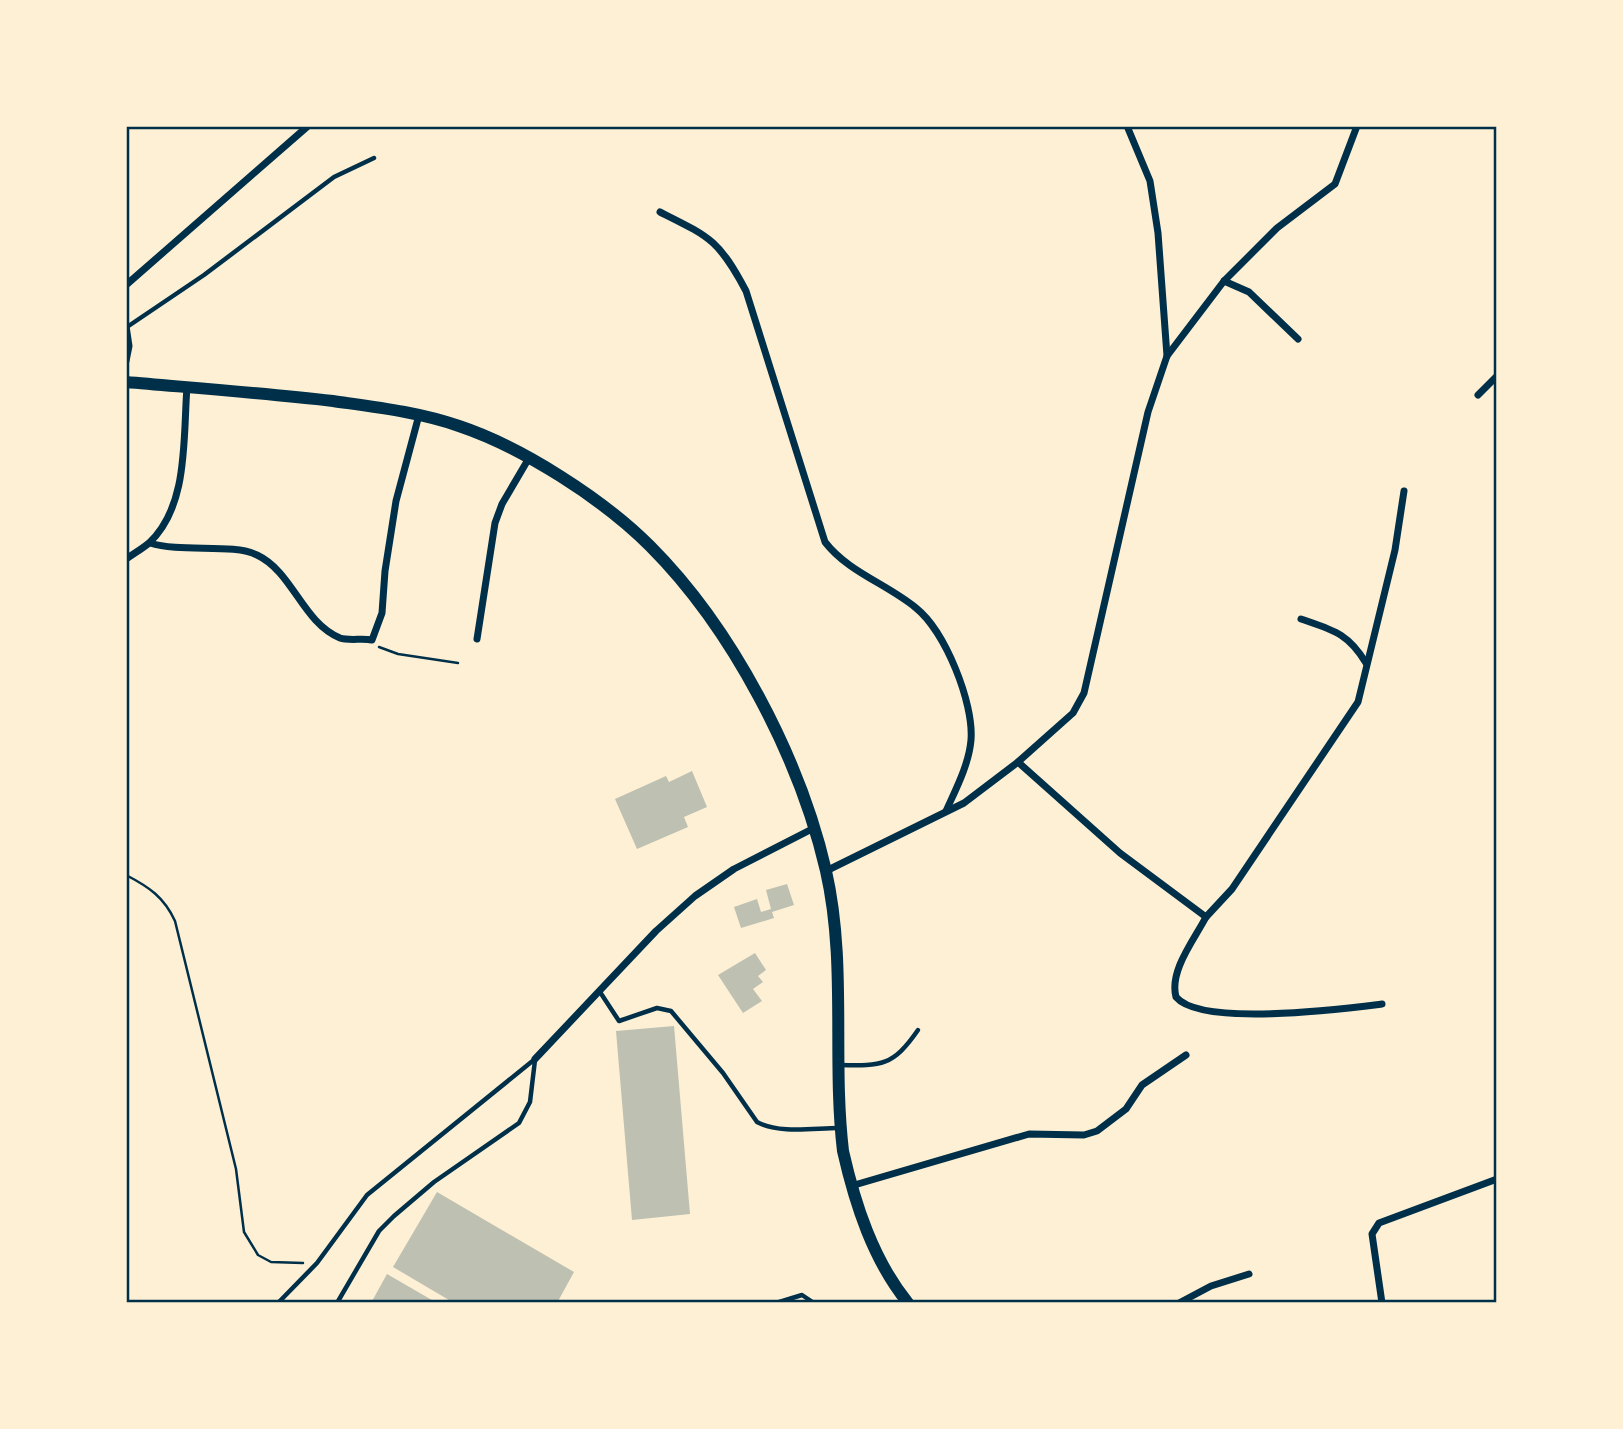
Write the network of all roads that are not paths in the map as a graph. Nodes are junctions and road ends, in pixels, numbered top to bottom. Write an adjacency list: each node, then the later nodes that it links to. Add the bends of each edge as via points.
1 (308, 126): 7 (street)
2 (1127, 126): 10 (street, via 1150,181)
3 (1357, 126): 6 (street, via 1335,184 1277,229)
4 (374, 158): 8 (lane, via 334,177)
5 (660, 212): 25 (street, via 705,235 727,256 746,291 825,542 846,564 919,610 946,650 967,701 971,726 966,762)
6 (1224, 281): 9 (street, via 1249,292); 10 (street)
7 (126, 285)
8 (126, 327): 11 (street)
9 (1297, 339)
10 (1167, 356): 24 (street, via 1148,412 1084,693 1073,713)
11 (126, 361)
12 (1497, 376): 15 (street)
13 (126, 382): 14 (main road)
14 (187, 387): 16 (main road); 19 (street, via 179,483 173,507)
15 (1478, 395)
16 (419, 415): 17 (main road, via 479,433); 19 (street, via 396,501 382,613 372,640 342,639 334,634 258,555)
17 (529, 458): 22 (street, via 495,523); 26 (main road, via 625,524 665,562 698,603 739,664 788,754)
18 (1404, 491): 23 (street, via 1395,550)
19 (150, 543): 20 (street)
20 (126, 559)
21 (1301, 619): 23 (street, via 1353,642)
22 (477, 639)
23 (1366, 663): 28 (street, via 1358,702 1232,889)
24 (1018, 762): 25 (street, via 964,803); 28 (street, via 1121,853)
25 (946, 811): 27 (street)
26 (814, 828): 27 (main road); 29 (street, via 734,869 695,896)
27 (826, 872): 34 (main road, via 834,924)
28 (1206, 917): 30 (street, via 1175,983 1176,997 1191,1009 1254,1014)
29 (600, 992): 33 (street); 35 (lane, via 620,1021 657,1008 671,1011 764,1126)
30 (1382, 1004)
31 (918, 1030): 34 (lane, via 890,1061 878,1066)
32 (1186, 1055): 37 (street, via 1142,1085 1126,1109 1097,1131 1029,1135)
33 (535, 1059): 39 (lane, via 367,1195 317,1263); 40 (lane, via 530,1102 519,1123 433,1182 394,1216 379,1231)
34 (839, 1065): 35 (main road)
35 (840, 1128): 37 (main road)
36 (1497, 1179): 45 (street, via 1379,1223 1372,1234)
37 (851, 1186): 43 (main road, via 870,1239)
38 (1248, 1274): 44 (street)
39 (278, 1303)
40 (337, 1303)
41 (776, 1303): 42 (lane, via 802,1296)
42 (814, 1303)
43 (908, 1303)
44 (1179, 1303)
45 (1382, 1303)

